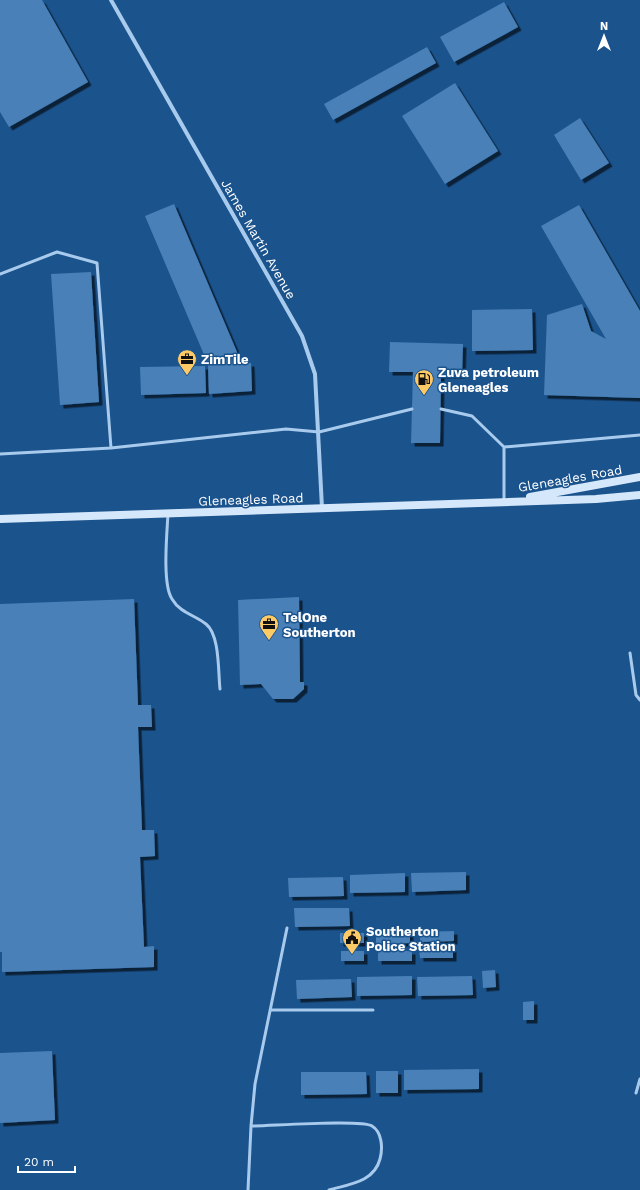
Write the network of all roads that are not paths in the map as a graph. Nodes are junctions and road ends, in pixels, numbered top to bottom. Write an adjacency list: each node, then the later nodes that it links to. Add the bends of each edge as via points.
1 (111, 0): 5 (street, James Martin Avenue, via 302,336 315,374)
2 (0, 274): 8 (lane, via 57,252 97,263)
3 (412, 409): 5 (lane)
4 (441, 409): 7 (lane, via 472,416)
5 (319, 432): 8 (lane, via 286,429); 15 (street, James Martin Avenue)
6 (640, 435): 7 (lane)
7 (504, 447): 14 (lane)
8 (111, 448): 9 (lane)
9 (0, 454)
10 (640, 477): 14 (street, Gleneagles Road)
11 (640, 495): 12 (street, Gleneagles Road)
12 (625, 498): 13 (street); 14 (street, Gleneagles Road)
13 (640, 500)
14 (504, 502): 15 (street, Gleneagles Road)
15 (322, 508): 16 (street, Gleneagles Road)
16 (168, 514): 17 (street, Gleneagles Road); 19 (lane, via 166,573 171,599 185,613 207,624 216,638)
17 (0, 519)
18 (630, 653): 20 (lane, via 636,695)
19 (220, 689)
20 (640, 700)
21 (287, 928): 22 (lane)
22 (271, 1010): 23 (lane); 26 (lane, via 260,1055)
23 (373, 1010)
24 (640, 1079): 25 (lane)
25 (636, 1093)
26 (251, 1126): 27 (lane); 28 (lane, via 346,1123 370,1124 377,1129 381,1137 381,1158 376,1170 361,1181)
27 (248, 1190)
28 (329, 1190)

